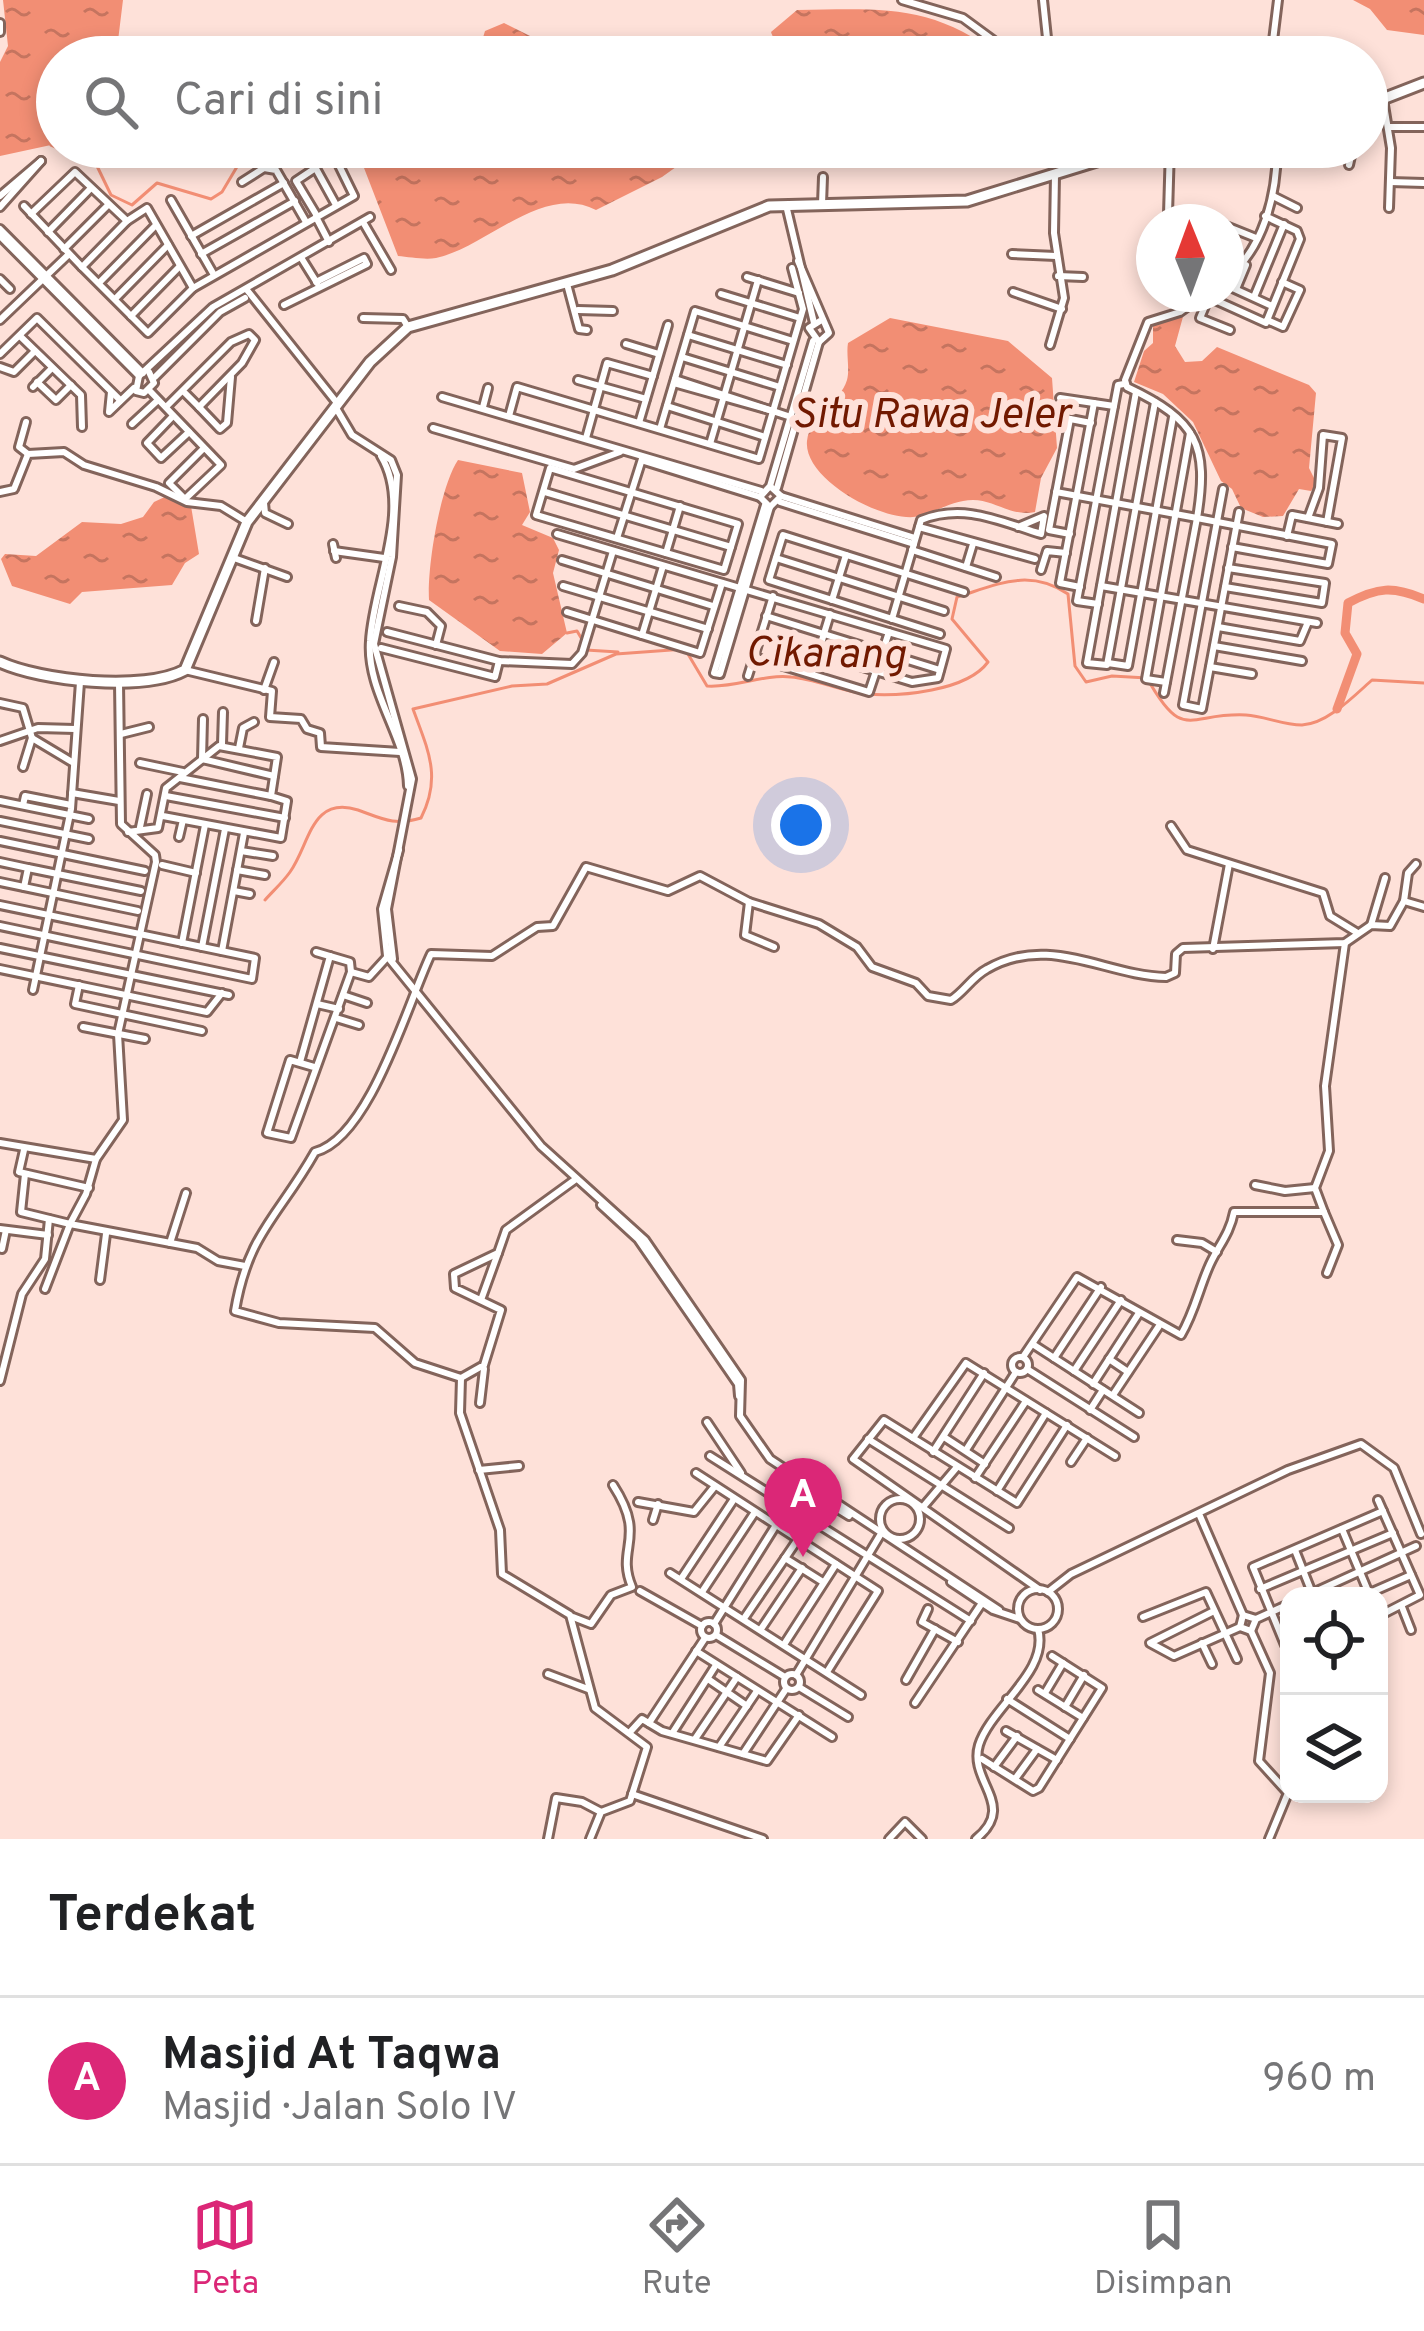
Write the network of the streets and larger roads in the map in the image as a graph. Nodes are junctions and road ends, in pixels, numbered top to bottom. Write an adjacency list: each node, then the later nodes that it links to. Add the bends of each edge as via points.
1 (902, 0): 4 (street, via 963,17)
2 (1043, 0): 5 (street)
3 (1278, 0): 6 (street)
4 (988, 36)
5 (1047, 36)
6 (1274, 36)
7 (1424, 82): 8 (street)
8 (1388, 97)
9 (1388, 127): 10 (street); 23 (street)
10 (1424, 127)
11 (36, 165): 27 (street)
12 (36, 167): 37 (street)
13 (342, 168): 34 (street, via 356,192)
14 (1059, 168): 19 (street)
15 (1077, 168): 19 (street)
16 (1169, 168): 32 (street)
17 (1275, 168): 28 (street)
18 (314, 169): 21 (street); 34 (street)
19 (1059, 174): 31 (street, via 967,201); 57 (street)
20 (823, 177): 31 (street)
21 (296, 181): 25 (street); 41 (street)
22 (242, 182): 25 (street, via 268,168)
23 (1390, 182): 24 (street); 39 (street)
24 (1424, 182)
25 (286, 184): 30 (street); 50 (street)
26 (91, 188): 33 (street); 40 (street, via 73,172); 47 (street)
27 (0, 196)
28 (1273, 196): 38 (street); 42 (street)
29 (171, 200): 50 (street)
30 (295, 201): 44 (street); 55 (street)
31 (822, 204): 35 (street)
32 (1168, 204)
33 (109, 205): 43 (street); 54 (street)
34 (335, 205): 41 (street)
35 (786, 205): 60 (street); 75 (street)
36 (24, 206): 40 (street)
37 (0, 207)
38 (1297, 208)
39 (1389, 208)
40 (32, 214): 47 (street)
41 (316, 216): 44 (street); 52 (street)
42 (1265, 216): 45 (street); 51 (street)
43 (127, 221): 46 (street, via 145,207); 62 (street)
44 (306, 222): 65 (street)
45 (1284, 224): 72 (street, via 1300,239); 83 (street)
46 (157, 225): 53 (street); 73 (street)
47 (48, 232): 54 (street)
48 (0, 233): 67 (street)
49 (1244, 233): 51 (street)
50 (191, 236): 55 (street)
51 (1256, 238): 59 (street)
52 (329, 242): 58 (street); 64 (street, via 367,219)
53 (168, 245): 61 (street); 84 (street)
54 (66, 252): 62 (street); 67 (street)
55 (201, 254): 65 (street)
56 (1012, 254): 57 (street)
57 (1056, 256): 66 (street)
58 (302, 259): 74 (street); 79 (street)
59 (1246, 263): 63 (street)
60 (795, 264): 80 (street); 99 (street)
61 (180, 266): 76 (street); 94 (street)
62 (82, 267): 73 (street)
63 (1244, 268)
64 (391, 270)
65 (214, 275): 76 (street)
66 (1058, 276): 69 (street); 88 (street)
67 (44, 277): 97 (street); 120 (street)
68 (747, 277): 70 (street)
69 (1083, 277)
70 (758, 280): 80 (street); 85 (street)
71 (1, 281): 77 (street)
72 (1282, 282): 87 (street); 98 (street, via 1300,290 1283,327)
73 (99, 283): 84 (street)
74 (318, 284): 74 (street, via 368,263 364,258); 86 (street)
75 (567, 284): 89 (street); 102 (street)
76 (193, 288): 94 (street, via 148,333)
77 (10, 289)
78 (1013, 292): 88 (street)
79 (245, 293): 120 (street, via 213,308); 145 (street)
80 (799, 293): 96 (street)
81 (1244, 293): 83 (street)
82 (721, 294): 85 (street)
83 (1254, 297): 87 (street)
84 (115, 299): 94 (street)
85 (751, 303): 96 (street); 101 (street)
86 (284, 305)
87 (1273, 306): 98 (street)
88 (1061, 309): 110 (street)
89 (578, 310): 90 (street); 103 (street, via 579,328)
90 (614, 311)
91 (1180, 312): 126 (street, via 1148,322)
92 (1201, 312): 104 (street)
93 (1238, 312): 98 (street)
94 (131, 316)
95 (363, 318): 102 (street, via 403,319)
96 (800, 318): 107 (street)
97 (0, 320)
98 (1267, 320)
99 (817, 322): 108 (street, via 809,328); 108 (street, via 829,333)
100 (668, 326): 113 (street)
101 (745, 326): 105 (street, via 695,311); 107 (street); 111 (street)
102 (408, 327): 145 (street)
103 (587, 330)
104 (1230, 330)
105 (688, 335): 111 (street); 115 (street)
106 (20, 336): 112 (street); 114 (street); 123 (street, via 38,318)
107 (794, 341): 116 (street)
108 (816, 341): 157 (street)
109 (626, 344): 113 (street)
110 (1050, 345)
111 (737, 350): 116 (street); 119 (street)
112 (34, 351): 117 (street, via 14,372); 118 (street)
113 (659, 354): 122 (street)
114 (0, 355)
115 (682, 357): 119 (street); 125 (street)
116 (787, 365): 129 (street)
117 (0, 367)
118 (52, 368): 127 (street); 127 (street, via 35,385 56,400)
119 (731, 372): 129 (street); 137 (street)
120 (147, 375): 130 (street); 132 (street)
121 (231, 375): 134 (street, via 255,340 249,334 231,342); 149 (street); 149 (street, via 227,423 220,429)
122 (653, 376): 128 (street, via 608,363); 140 (street)
123 (96, 379): 133 (street); 136 (street)
124 (578, 380): 128 (street)
125 (674, 381): 137 (street); 146 (street)
126 (1125, 384): 135 (street); 147 (street)
127 (70, 385): 136 (street)
128 (601, 386): 140 (street); 151 (street)
129 (780, 387): 152 (street)
130 (134, 388): 132 (street); 141 (street)
131 (488, 388): 150 (street)
132 (149, 390): 142 (street)
133 (110, 392): 141 (street); 141 (street, via 107,415)
134 (184, 392): 148 (street); 149 (street)
135 (1136, 392): 143 (street); 186 (street)
136 (81, 395): 164 (street)
137 (724, 396): 152 (street); 160 (street)
138 (442, 397): 150 (street)
139 (1060, 398): 144 (street)
140 (646, 399): 161 (street)
141 (120, 400)
142 (158, 400): 148 (street); 163 (street)
143 (1155, 402): 156 (street); 189 (street)
144 (1094, 403): 147 (street); 162 (street)
145 (338, 406): 185 (street); 222 (street, via 392,479)
146 (667, 406): 160 (street); 166 (street)
147 (1114, 406): 184 (street)
148 (166, 407): 153 (street)
149 (199, 407)
150 (482, 408): 154 (street)
151 (594, 410): 154 (street, via 517,387); 161 (street); 170 (street)
152 (773, 411): 157 (street); 169 (street)
153 (173, 416): 167 (street); 167 (street, via 147,443 161,458)
154 (509, 416): 170 (street)
155 (1060, 417): 158 (street)
156 (1173, 417): 168 (street); 190 (street)
157 (794, 418): 180 (street)
158 (1070, 419): 162 (street); 181 (street)
159 (26, 422): 174 (street, via 20,448)
160 (716, 422): 169 (street); 171 (street)
161 (639, 423): 166 (street)
162 (1091, 423): 183 (street)
163 (132, 424)
164 (82, 427)
165 (433, 428): 173 (street, via 574,469)
166 (660, 430): 171 (street)
167 (189, 432): 172 (street)
168 (1190, 433): 192 (street); 194 (street, via 1205,469)
169 (765, 437): 171 (street, via 759,459)
170 (586, 438): 173 (street)
171 (710, 444)
172 (204, 448): 172 (street, via 169,483 185,499 220,465)
173 (620, 452): 175 (street)
174 (28, 454): 178 (street, via 14,489); 196 (street, via 73,454 84,465 221,506)
175 (642, 459): 179 (street); 182 (street)
176 (1223, 489): 197 (street)
177 (543, 491): 179 (street, via 550,468); 193 (street); 208 (street, via 536,514)
178 (0, 492)
179 (631, 492): 187 (street); 193 (street)
180 (777, 493): 182 (street); 188 (street); 209 (street)
181 (1056, 493): 183 (street); 206 (street, via 1049,530)
182 (761, 494): 188 (street)
183 (1077, 496): 184 (street); 206 (street)
184 (1097, 500): 186 (street); 236 (street)
185 (260, 503): 196 (street); 199 (street)
186 (1117, 504): 189 (street); 235 (street)
187 (680, 506): 204 (street); 211 (street, via 738,524)
188 (767, 506): 239 (street)
189 (1136, 507): 190 (street); 240 (street)
190 (1156, 511): 192 (street); 242 (street)
191 (1239, 512): 202 (street)
192 (1175, 514): 194 (street); 246 (street)
193 (624, 515): 204 (street); 208 (street)
194 (1197, 518): 197 (street); 248 (street)
195 (1308, 518): 198 (street); 198 (street, via 1323,435 1342,438); 207 (street, via 1292,515)
196 (247, 522): 218 (street)
197 (1216, 522): 202 (street); 250 (street)
198 (1327, 522): 201 (street)
199 (288, 524)
200 (920, 524): 203 (street, via 963,510); 209 (street); 210 (street)
201 (1338, 524)
202 (1236, 526): 207 (street); 212 (street)
203 (1018, 527)
204 (673, 530): 211 (street); 215 (street)
205 (557, 534): 213 (street)
206 (1070, 534): 216 (street)
207 (1287, 536): 212 (street, via 1332,544 1328,563)
208 (617, 538): 215 (street)
209 (913, 542): 224 (street); 229 (street)
210 (973, 544): 220 (street); 224 (street)
211 (731, 547): 215 (street, via 724,570)
212 (1232, 548): 226 (street)
213 (614, 551): 223 (street); 228 (street)
214 (334, 552): 222 (street)
215 (666, 553)
216 (1066, 554): 227 (street, via 1047,551); 236 (street, via 1060,583)
217 (846, 555): 219 (street, via 783,535); 229 (street); 232 (street)
218 (234, 558): 225 (street); 282 (street)
219 (776, 558): 232 (street); 247 (street, via 769,580)
220 (1035, 559)
221 (562, 560): 228 (street)
222 (388, 561): 289 (street, via 369,644)
223 (663, 566): 233 (street); 238 (street)
224 (966, 567): 231 (street)
225 (265, 568): 230 (street); 261 (street)
226 (1228, 568): 237 (street); 237 (street, via 1325,583 1322,603)
227 (1041, 570)
228 (607, 574): 238 (street); 243 (street)
229 (905, 574): 241 (street); 245 (street)
230 (287, 577)
231 (996, 577)
232 (839, 578): 245 (street); 247 (street)
233 (722, 584): 239 (street); 252 (street)
234 (563, 586): 243 (street)
235 (1101, 586): 240 (street); 249 (street)
236 (1080, 587): 249 (street, via 1077,602)
237 (1225, 587): 253 (street)
238 (656, 589): 252 (street); 255 (street)
239 (742, 590): 244 (street); 285 (street)
240 (1121, 590): 242 (street); 279 (street)
241 (964, 592)
242 (1141, 593): 246 (street); 279 (street, via 1127,666)
243 (599, 596): 255 (street); 260 (street)
244 (772, 596): 257 (street); 258 (street)
245 (898, 596): 254 (street); 259 (street)
246 (1161, 597): 248 (street); 292 (street, via 1146,679)
247 (832, 600): 259 (street)
248 (1182, 600): 250 (street); 292 (street)
249 (1098, 604): 279 (street, via 1087,663)
250 (1202, 604): 253 (street); 281 (street, via 1183,705 1202,709)
251 (399, 606): 270 (street, via 427,612 441,626)
252 (715, 606): 263 (street)
253 (1221, 607): 262 (street); 262 (street, via 1312,622 1300,641)
254 (944, 611)
255 (649, 612): 263 (street); 268 (street)
256 (567, 613): 260 (street)
257 (830, 614): 265 (street); 266 (street)
258 (766, 616): 266 (street); 269 (street)
259 (892, 619): 267 (street)
260 (592, 620): 268 (street); 276 (street, via 572,664)
261 (256, 621)
262 (1217, 627): 271 (street)
263 (708, 629): 268 (street, via 700,653)
264 (387, 632): 270 (street)
265 (889, 632): 273 (street); 283 (street, via 946,649)
266 (824, 634): 273 (street); 274 (street)
267 (940, 634)
268 (643, 635)
269 (760, 636): 274 (street); 275 (street)
270 (436, 645): 276 (street)
271 (1214, 646): 280 (street); 281 (street)
272 (381, 648): 276 (street, via 495,677)
273 (882, 652): 283 (street); 284 (street)
274 (818, 653): 284 (street); 286 (street)
275 (754, 657): 286 (street); 288 (street)
276 (499, 661)
277 (0, 662): 291 (street)
278 (274, 662): 293 (street)
279 (1108, 662)
280 (1302, 662)
281 (1210, 667): 287 (street)
282 (185, 670): 290 (street); 293 (street)
283 (940, 670): 284 (street, via 933,680 912,682)
284 (876, 671): 286 (street, via 869,692)
285 (717, 674)
286 (812, 674)
287 (1252, 674)
288 (748, 676)
289 (379, 677): 306 (street); 317 (street, via 411,766)
290 (119, 678): 291 (street); 302 (street)
291 (81, 679): 300 (street)
292 (1166, 682): 294 (street)
293 (264, 691): 306 (street, via 273,692 270,718 302,719 320,734 321,747)
294 (1164, 693)
295 (0, 703): 301 (street, via 23,708)
296 (223, 712): 304 (street)
297 (203, 719): 307 (street)
298 (254, 722): 305 (street, via 243,728)
299 (149, 727): 302 (street)
300 (75, 729): 301 (street); 308 (street)
301 (30, 734): 303 (street); 308 (street); 311 (street)
302 (121, 734): 323 (street)
303 (0, 741)
304 (221, 746): 305 (street); 307 (street)
305 (239, 749): 314 (street, via 276,756)
306 (400, 752): 317 (street)
307 (202, 760): 313 (street); 314 (street)
308 (73, 763): 318 (street)
309 (140, 763): 310 (street)
310 (152, 765): 312 (street); 315 (street)
311 (23, 767)
312 (172, 770): 313 (street); 316 (street)
313 (183, 775): 316 (street); 321 (street)
314 (274, 776): 321 (street)
315 (150, 779)
316 (170, 785): 320 (street)
317 (409, 789): 387 (street, via 387,909)
318 (72, 793): 323 (street); 325 (street)
319 (146, 794): 335 (street)
320 (166, 796): 327 (street); 328 (street)
321 (271, 796): 328 (street, via 286,799)
322 (0, 800): 324 (street)
323 (119, 801): 332 (street)
324 (23, 805): 325 (street, via 25,796); 326 (street)
325 (71, 805): 326 (street)
326 (70, 815): 329 (street); 340 (street)
327 (163, 815): 330 (street); 335 (street, via 157,829)
328 (284, 818): 339 (street, via 281,838)
329 (89, 819)
330 (183, 820): 333 (street); 341 (street)
331 (0, 821): 340 (street)
332 (121, 824): 336 (street); 338 (street)
333 (205, 825): 337 (street); 356 (street)
334 (1171, 826): 348 (street, via 1187,850)
335 (140, 827): 338 (street)
336 (109, 828)
337 (225, 829): 339 (street); 379 (street)
338 (128, 832): 375 (street, via 156,859)
339 (244, 833): 344 (street)
340 (65, 835): 342 (street); 345 (street)
341 (179, 837)
342 (89, 839)
343 (0, 842): 345 (street)
344 (241, 851): 346 (street); 353 (street)
345 (61, 855): 354 (street); 355 (street)
346 (273, 856)
347 (0, 862): 351 (street)
348 (1229, 864): 374 (street, via 1323,893 1330,916); 382 (street)
349 (1415, 864): 366 (street)
350 (162, 865): 352 (street)
351 (28, 868): 355 (street); 361 (street)
352 (177, 869): 356 (street); 360 (street)
353 (238, 870): 357 (street); 362 (street)
354 (145, 871)
355 (58, 873): 363 (street); 364 (street)
356 (196, 873): 377 (street)
357 (265, 875)
358 (1385, 878): 372 (street)
359 (0, 882): 361 (street)
360 (174, 884)
361 (24, 887): 364 (street)
362 (233, 890): 365 (street); 383 (street)
363 (141, 891)
364 (53, 893): 370 (street); 371 (street)
365 (250, 894)
366 (1404, 901): 369 (street); 372 (street, via 1390,926)
367 (748, 902): 380 (street, via 745,934); 382 (street, via 812,921 857,946 877,970 947,999 989,968 1024,957 1097,960 1162,977 1175,973 1180,949); 395 (street, via 700,875 668,891 586,867 553,926 492,956 431,954)
368 (0, 905): 371 (street)
369 (1424, 907)
370 (138, 911)
371 (48, 915): 375 (street); 376 (street)
372 (1371, 925): 374 (street)
373 (0, 926): 376 (street)
374 (1356, 932): 378 (street)
375 (138, 933): 377 (street); 385 (street)
376 (44, 936): 385 (street); 388 (street)
377 (182, 943): 379 (street)
378 (1345, 943): 382 (street); 416 (street, via 1325,1086 1329,1150)
379 (202, 947): 383 (street)
380 (774, 947)
381 (0, 949): 388 (street)
382 (1213, 949)
383 (222, 951): 385 (street, via 255,958 252,979)
384 (316, 952): 386 (street)
385 (134, 954): 391 (street)
386 (330, 956): 390 (street, via 350,962); 399 (street)
387 (391, 956): 390 (street, via 369,977); 395 (street)
388 (40, 957): 391 (street); 392 (street)
389 (0, 969): 392 (street)
390 (351, 972): 397 (street)
391 (130, 975): 396 (street); 396 (street, via 225,994 208,1012)
392 (35, 976): 393 (street); 394 (street)
393 (79, 985): 396 (street); 401 (street, via 75,1004)
394 (33, 990)
395 (416, 991): 413 (street); 429 (street, via 373,1089 330,1148 314,1154 289,1200 254,1239)
396 (126, 994): 401 (street)
397 (343, 994): 398 (street); 400 (street)
398 (367, 1003)
399 (317, 1004): 400 (street); 407 (street)
400 (337, 1013): 402 (street); 408 (street)
401 (121, 1014): 404 (street); 405 (street)
402 (359, 1024)
403 (83, 1027): 405 (street)
404 (202, 1031)
405 (118, 1034): 406 (street); 411 (street, via 123,1120)
406 (145, 1040)
407 (300, 1063): 408 (street); 408 (street, via 290,1060 267,1133 286,1140)
408 (314, 1067)
409 (0, 1144): 410 (street)
410 (24, 1150): 411 (street); 412 (street, via 17,1170)
411 (96, 1159): 415 (street)
412 (26, 1174): 415 (street); 419 (street, via 20,1210)
413 (573, 1178): 428 (street, via 506,1230); 478 (street, via 630,1228 740,1387 737,1417 753,1442 772,1467)
414 (1255, 1185): 416 (street)
415 (88, 1188): 420 (street)
416 (1315, 1188): 418 (street)
417 (186, 1193): 425 (street)
418 (1324, 1212): 427 (street, via 1238,1210); 430 (street, via 1338,1245)
419 (49, 1219): 420 (street); 423 (street)
420 (70, 1224): 422 (street); 433 (street)
421 (3, 1230): 423 (street); 426 (street)
422 (106, 1234): 425 (street); 431 (street)
423 (48, 1235): 449 (street, via 43,1263 22,1294)
424 (1177, 1240): 427 (street)
425 (170, 1243): 429 (street)
426 (2, 1249)
427 (1217, 1252): 437 (street, via 1180,1335)
428 (498, 1253): 434 (street); 434 (street, via 452,1278 455,1288)
429 (245, 1266): 448 (street, via 237,1312 279,1324 375,1328 415,1363)
430 (1327, 1274)
431 (100, 1280)
432 (1101, 1287): 435 (street); 438 (street, via 1077,1277); 440 (street)
433 (45, 1289)
434 (482, 1300): 442 (street, via 501,1310)
435 (1121, 1300): 436 (street); 444 (street)
436 (1139, 1313): 437 (street); 441 (street)
437 (1160, 1326): 447 (street)
438 (1034, 1345): 439 (street); 440 (street)
439 (1023, 1357): 443 (street); 446 (street, via 1014,1359)
440 (1054, 1358): 444 (street)
441 (1109, 1359): 447 (street); 450 (street)
442 (484, 1365): 448 (street); 455 (street)
443 (1027, 1369): 446 (street); 456 (street)
444 (1074, 1371): 450 (street)
445 (984, 1372): 451 (street); 462 (street, via 961,1365); 463 (street)
446 (1016, 1372): 451 (street)
447 (1128, 1372): 453 (street)
448 (461, 1378): 474 (street, via 460,1412)
449 (0, 1382)
450 (1094, 1384): 452 (street)
451 (1005, 1386): 454 (street); 466 (street)
452 (1103, 1390): 453 (street); 456 (street)
453 (1113, 1395): 458 (street)
454 (1026, 1401): 457 (street); 471 (street)
455 (480, 1403)
456 (1090, 1410): 461 (street)
457 (1046, 1413): 460 (street); 483 (street)
458 (1139, 1413)
459 (706, 1422): 477 (street)
460 (1067, 1425): 464 (street); 483 (street, via 1020,1501)
461 (1134, 1437)
462 (914, 1438): 465 (street, via 880,1420); 467 (street)
463 (944, 1438): 466 (street); 467 (street)
464 (1087, 1438): 469 (street); 470 (street)
465 (868, 1439): 481 (street); 487 (street, via 854,1463)
466 (966, 1450): 471 (street)
467 (933, 1452): 473 (street)
468 (710, 1456): 477 (street)
469 (1114, 1456)
470 (1072, 1462)
471 (985, 1464): 476 (street)
472 (519, 1466): 474 (street)
473 (957, 1467): 476 (street); 481 (street)
474 (479, 1470): 536 (street, via 500,1530 504,1577)
475 (697, 1473): 480 (street)
476 (975, 1478): 483 (street)
477 (748, 1480): 491 (street)
478 (799, 1482): 482 (street); 484 (street)
479 (613, 1485): 536 (street, via 632,1518 632,1587 611,1595 591,1624)
480 (715, 1486): 485 (street); 490 (street, via 697,1511)
481 (943, 1486): 486 (street); 499 (street)
482 (808, 1488): 484 (street); 503 (street)
483 (996, 1492)
484 (798, 1496): 491 (street)
485 (734, 1499): 494 (street); 518 (street)
486 (934, 1499): 492 (street); 495 (street)
487 (911, 1500): 492 (street); 503 (street, via 883,1508); 503 (street, via 920,1515 916,1532)
488 (1378, 1500): 493 (street)
489 (638, 1502): 490 (street)
490 (658, 1504): 497 (street)
491 (789, 1507): 498 (street); 510 (street)
492 (922, 1507): 495 (street)
493 (1383, 1511): 500 (street); 501 (street)
494 (755, 1512): 498 (street); 527 (street)
495 (932, 1513): 526 (street)
496 (1200, 1516): 502 (street, via 1288,1470 1361,1444 1394,1468); 526 (street); 537 (street)
497 (653, 1520)
498 (776, 1525): 504 (street); 529 (street)
499 (1009, 1528)
500 (1342, 1529): 506 (street); 507 (street)
501 (1394, 1533): 507 (street); 508 (street)
502 (1422, 1534): 505 (street)
503 (886, 1537): 510 (street); 528 (street); 533 (street)
504 (798, 1539): 509 (street); 511 (street)
505 (1420, 1549): 508 (street)
506 (1295, 1550): 513 (street); 524 (street, via 1253,1567)
507 (1349, 1551): 513 (street); 515 (street)
508 (1402, 1553): 515 (street); 516 (street)
509 (785, 1558): 512 (street); 539 (street)
510 (870, 1559): 517 (street); 543 (street)
511 (836, 1564): 517 (street); 519 (street)
512 (802, 1568): 519 (street); 547 (street)
513 (1303, 1570): 520 (street); 524 (street)
514 (670, 1573): 518 (street)
515 (1360, 1573): 521 (street); 522 (street)
516 (1411, 1575): 523 (street); 530 (street, via 1420,1596)
517 (859, 1579): 561 (street); 566 (street, via 878,1597)
518 (681, 1580): 527 (street)
519 (824, 1583): 557 (street)
520 (1308, 1587)
521 (1329, 1587)
522 (1364, 1587)
523 (1385, 1587)
524 (1260, 1589): 535 (street)
525 (640, 1591): 545 (street)
526 (1044, 1591): 542 (street, via 1021,1598); 549 (street, via 1057,1602 1057,1615)
527 (702, 1592): 529 (street)
528 (982, 1603): 533 (street); 543 (street)
529 (724, 1605): 539 (street); 544 (street)
530 (1402, 1606): 538 (street); 550 (street)
531 (1280, 1608): 535 (street)
532 (928, 1610): 548 (street, via 921,1622)
533 (999, 1610): 542 (street)
534 (1214, 1610): 540 (street, via 1202,1591); 552 (street); 558 (street, via 1150,1641 1170,1656)
535 (1270, 1612): 541 (street); 553 (street)
536 (570, 1615): 575 (street)
537 (1243, 1615): 541 (street); 546 (street)
538 (1388, 1616)
539 (745, 1617): 547 (street)
540 (1143, 1617)
541 (1256, 1618): 551 (street)
542 (1020, 1619): 549 (street)
543 (971, 1621): 556 (street)
544 (714, 1624): 545 (street); 554 (street)
545 (702, 1626): 555 (street)
546 (1240, 1627): 551 (street); 552 (street)
547 (761, 1629): 557 (street)
548 (935, 1629): 556 (street); 573 (street)
549 (1038, 1629): 580 (street, via 1038,1655)
550 (1411, 1630)
551 (1251, 1631): 611 (street, via 1269,1666 1260,1764 1288,1793)
552 (1225, 1633): 558 (street); 562 (street)
553 (1280, 1634)
554 (716, 1635): 555 (street); 570 (street)
555 (705, 1637): 559 (street)
556 (958, 1642): 582 (street)
557 (785, 1643): 561 (street)
558 (1202, 1643): 564 (street)
559 (696, 1651): 565 (street); 588 (street)
560 (1052, 1656): 563 (street)
561 (805, 1659): 566 (street); 568 (street)
562 (1237, 1659)
563 (1063, 1663): 569 (street); 584 (street, via 1041,1692)
564 (1212, 1664)
565 (716, 1665): 571 (street); 572 (street)
566 (827, 1672): 579 (street)
567 (548, 1674): 575 (street)
568 (796, 1675): 570 (street); 574 (street)
569 (1084, 1675): 584 (street); 587 (street, via 1102,1688)
570 (785, 1677): 576 (street)
571 (737, 1678): 577 (street); 578 (street)
572 (708, 1679): 578 (street); 591 (street)
573 (906, 1680)
574 (799, 1687): 576 (street); 586 (street)
575 (588, 1689): 590 (street, via 598,1711)
576 (786, 1689): 581 (street)
577 (757, 1691): 581 (street); 583 (street)
578 (727, 1693): 583 (street); 595 (street)
579 (861, 1695)
580 (1007, 1700): 594 (street); 610 (street, via 980,1744 995,1804)
581 (777, 1703): 585 (street); 598 (street)
582 (915, 1703)
583 (746, 1706): 596 (street)
584 (1065, 1707): 587 (street)
585 (799, 1715): 593 (street); 598 (street, via 770,1760)
586 (848, 1717)
587 (1083, 1718): 594 (street)
588 (649, 1723): 590 (street, via 641,1719); 591 (street)
589 (1006, 1731): 592 (street)
590 (631, 1732): 603 (street, via 647,1751)
591 (671, 1734): 595 (street)
592 (1017, 1736): 597 (street); 601 (street)
593 (832, 1737)
594 (1070, 1739): 600 (street)
595 (694, 1741): 596 (street)
596 (719, 1747): 598 (street)
597 (1037, 1749): 600 (street); 602 (street)
598 (743, 1754)
599 (982, 1759): 601 (street)
600 (1057, 1760): 602 (street, via 1036,1790)
601 (994, 1767): 602 (street)
602 (1015, 1779)
603 (632, 1794): 604 (street); 607 (street)
604 (601, 1812): 605 (street, via 556,1798); 606 (street)
605 (548, 1839)
606 (590, 1839)
607 (763, 1839)
608 (889, 1839): 609 (street, via 905,1822)
609 (922, 1839)
610 (976, 1839)
611 (1269, 1839)

